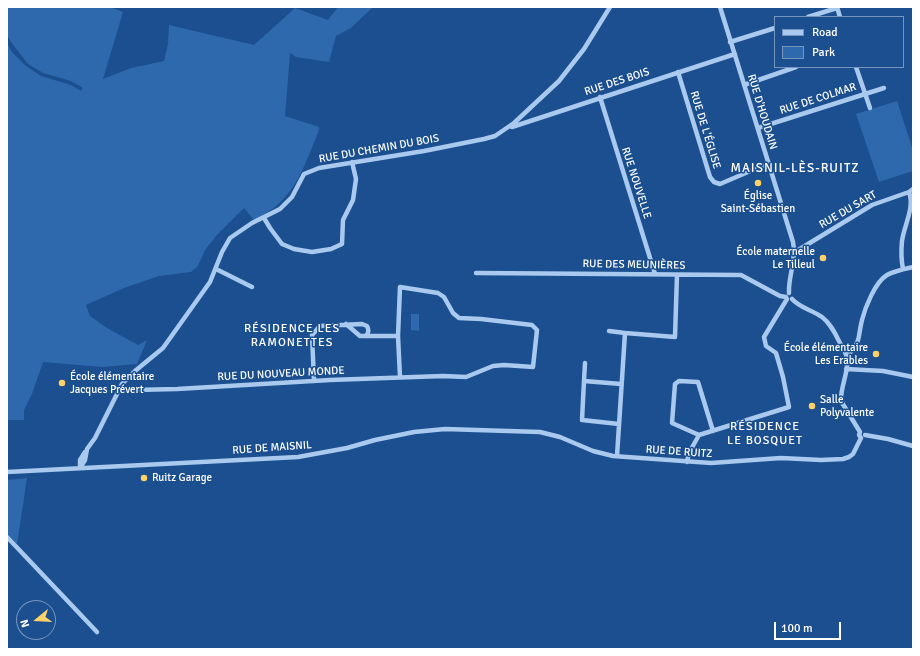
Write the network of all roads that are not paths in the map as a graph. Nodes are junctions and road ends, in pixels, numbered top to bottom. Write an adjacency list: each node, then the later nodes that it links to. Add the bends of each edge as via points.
1 (610, 7): 17 (street, RUE DU CHEMIN DU BOIS, via 584,49 559,81)
2 (720, 7): 6 (street, RUE D'HOUDAIN)
3 (837, 7): 4 (street)
4 (811, 16)
5 (774, 28): 6 (street)
6 (730, 42): 7 (street, RUE D'HOUDAIN)
7 (735, 54): 10 (street, RUE DES BOIS); 11 (street, RUE D'HOUDAIN)
8 (793, 68): 11 (street)
9 (856, 68): 13 (street)
10 (678, 72): 14 (street, RUE DES BOIS); 19 (street, RUE DE L'ÉGLISE, via 710,177 714,182 720,184)
11 (744, 85): 16 (street, RUE D'HOUDAIN)
12 (884, 88): 13 (street, RUE DE COLMAR)
13 (865, 94): 15 (street); 16 (street, RUE DE COLMAR)
14 (600, 97): 17 (street, RUE DES BOIS); 28 (street, RUE NOUVELLE)
15 (870, 108)
16 (758, 128): 19 (street, RUE D'HOUDAIN)
17 (506, 129): 18 (street, RUE DU CHEMIN DU BOIS, via 484,139)
18 (352, 162): 22 (street, RUE DU CHEMIN DU BOIS, via 318,168 304,174 292,197 280,209); 22 (street, via 356,179 353,200 343,220 342,244 312,252 294,249 282,244)
19 (768, 163): 23 (street, RUE D'HOUDAIN)
20 (911, 190): 21 (street); 23 (street, RUE DU SART, via 872,205)
21 (912, 200): 26 (street, via 902,240)
22 (264, 218): 25 (street, RUE DU CHEMIN DU BOIS, via 230,238)
23 (795, 252): 31 (street, RUE D'HOUDAIN)
24 (913, 267): 26 (street)
25 (216, 268): 30 (street); 45 (street, RUE DU CHEMIN DU BOIS, via 210,282 163,348 125,380)
26 (903, 269): 37 (street, via 886,276 876,288 864,310 857,344)
27 (476, 273): 28 (street, RUE DES MEUNIÈRES)
28 (655, 274): 29 (street, RUE DES MEUNIÈRES)
29 (677, 274): 31 (street, RUE DES MEUNIÈRES, via 741,275 780,296); 34 (street, via 675,337)
30 (252, 287)
31 (788, 297): 37 (street, via 827,321); 47 (street, via 764,337 766,346 776,353 788,407)
32 (346, 324): 35 (street, via 360,336); 35 (street, via 367,326 369,332); 42 (street, via 320,326 312,335)
33 (609, 331): 34 (street)
34 (626, 333): 44 (street)
35 (366, 336): 36 (street)
36 (398, 336): 40 (street); 40 (street, RUE DU NOUVEAU MONDE, via 400,287 438,293 444,297 459,318 532,325 536,330 532,367 498,365 466,377)
37 (847, 356): 39 (street)
38 (585, 363): 43 (street)
39 (846, 369): 41 (street, via 883,371); 49 (street, via 841,401 860,432 859,436)
40 (400, 377): 42 (street, RUE DU NOUVEAU MONDE)
41 (913, 377)
42 (314, 381): 45 (street, RUE DU NOUVEAU MONDE, via 177,389)
43 (584, 381): 44 (street); 46 (street, via 582,420)
44 (622, 384): 46 (street)
45 (120, 388): 54 (street, RUE DU CHEMIN DU BOIS, via 95,438 80,460)
46 (618, 424): 52 (street)
47 (714, 431): 48 (street); 48 (street, via 698,382 679,381 675,384 672,423)
48 (700, 435): 53 (street, via 689,453)
49 (863, 436): 51 (street); 53 (street, RUE DE RUITZ, via 853,454 843,459 781,458 734,463)
50 (560, 437): 52 (street, RUE DE RUITZ, via 592,451); 54 (street, RUE DE MAISNIL, via 540,432 445,429 414,432 298,457)
51 (913, 446)
52 (616, 456): 53 (street, RUE DE RUITZ)
53 (687, 462)
54 (80, 468): 55 (street, RUE DE MAISNIL)
55 (7, 472)
56 (7, 537): 57 (street)
57 (97, 632)

